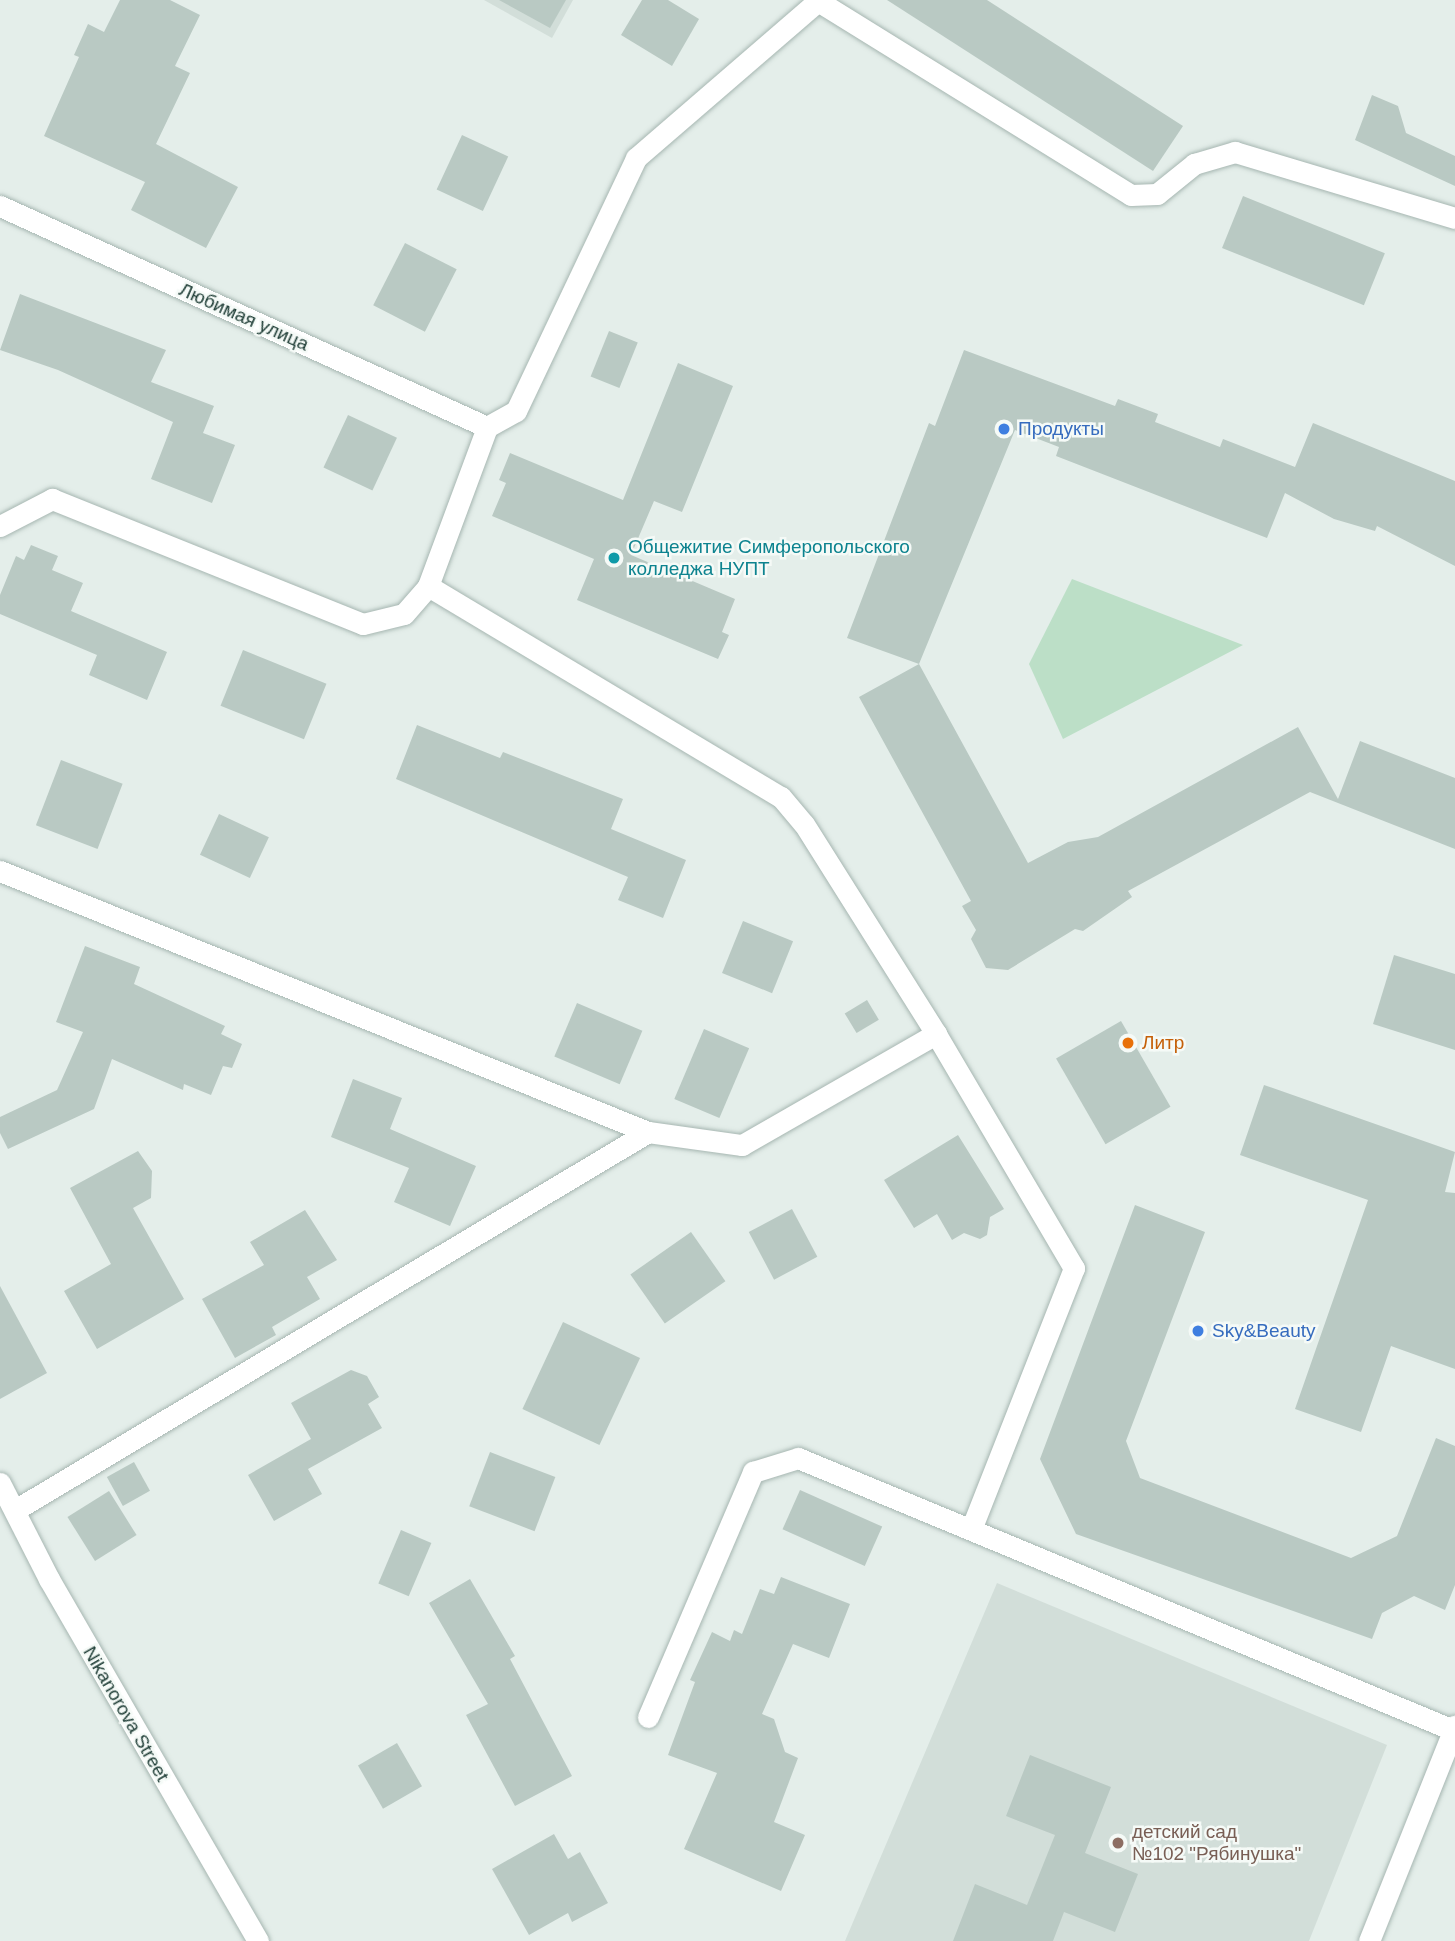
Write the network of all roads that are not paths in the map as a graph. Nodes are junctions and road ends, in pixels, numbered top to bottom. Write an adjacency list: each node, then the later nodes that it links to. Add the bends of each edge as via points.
1 (818, 1): 3 (street, via 1131,195 1157,194 1194,163 1234,152); 4 (street, via 636,158 516,411)
2 (0, 206): 4 (street, Любимая улица)
3 (1455, 218)
4 (487, 428): 6 (street)
5 (0, 526): 6 (street, via 52,499 363,624 404,614)
6 (428, 586): 8 (street, via 781,797 804,824)
7 (0, 871): 9 (street)
8 (936, 1034): 9 (street, via 742,1145); 12 (street, via 1074,1268)
9 (648, 1132): 11 (street)
10 (0, 1483): 11 (street, Nikanorova Street)
11 (15, 1510): 15 (street, Nikanorova Street, via 49,1579)
12 (972, 1527): 13 (street, via 798,1458 753,1472); 14 (street)
13 (648, 1717)
14 (1454, 1728): 16 (street)
15 (258, 1941)
16 (1369, 1941)

